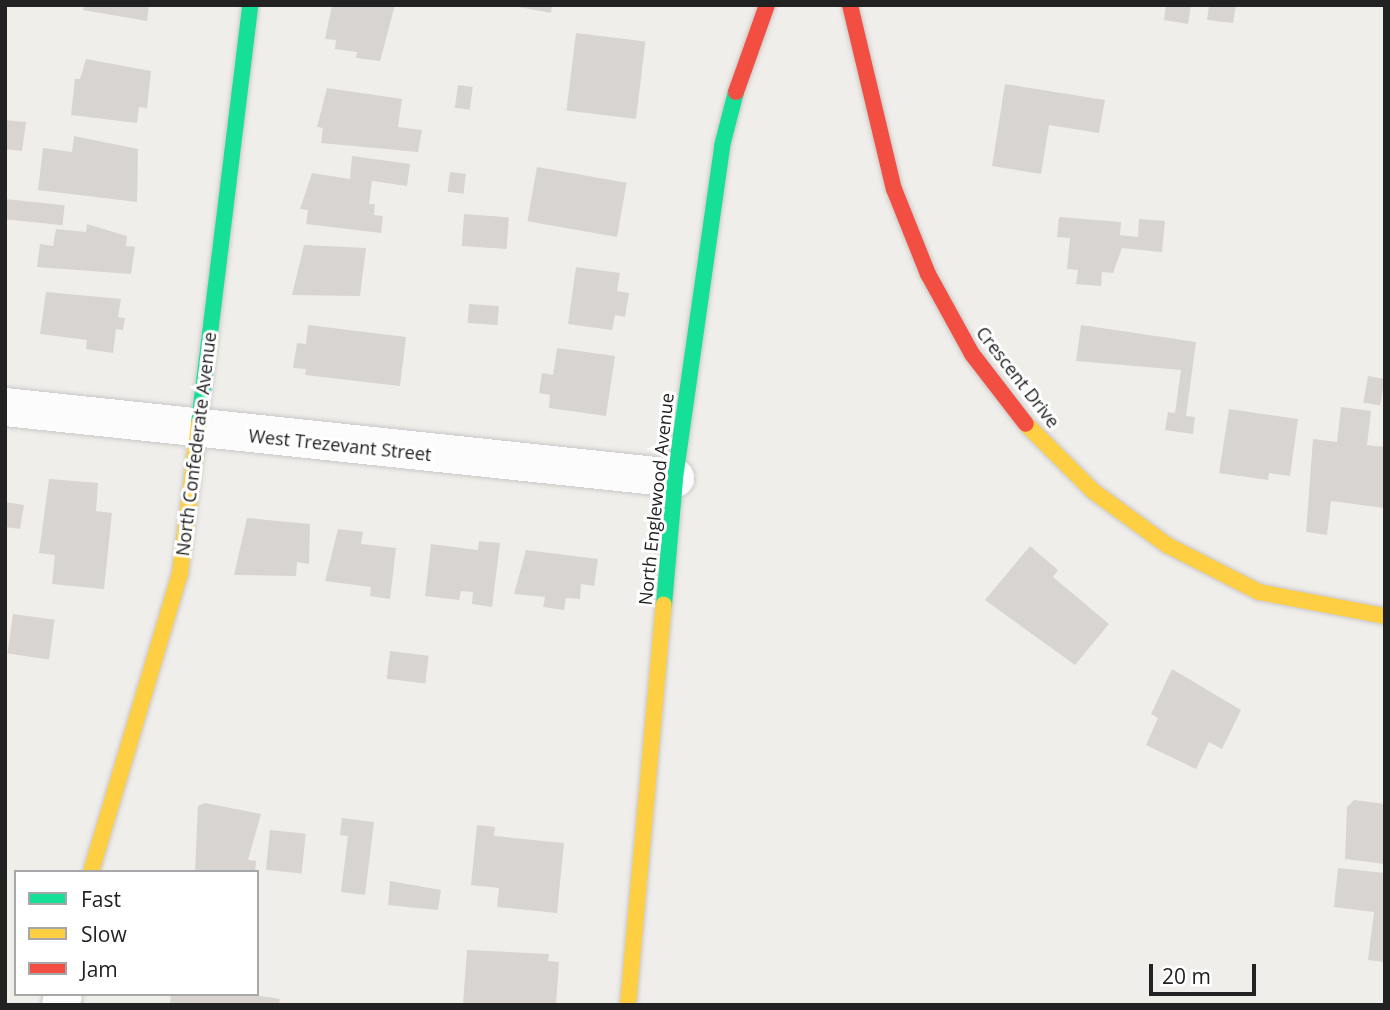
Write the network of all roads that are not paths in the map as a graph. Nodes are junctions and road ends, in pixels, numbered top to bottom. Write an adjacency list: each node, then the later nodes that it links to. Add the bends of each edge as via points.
1 (250, 5): 5 (street, North Confederate Avenue)
2 (767, 5): 6 (street, North Englewood Avenue, via 750,39 722,146)
3 (849, 5): 7 (street, Crescent Drive, via 894,190 928,274 972,354 1028,427 1093,491 1167,545 1259,592 1333,611)
4 (5, 407): 5 (street, West Trezevant Street)
5 (198, 431): 6 (street, West Trezevant Street); 8 (street, North Confederate Avenue, via 180,574)
6 (675, 478): 9 (street, North Englewood Avenue)
7 (1385, 616)
8 (92, 870)
9 (628, 1005)

